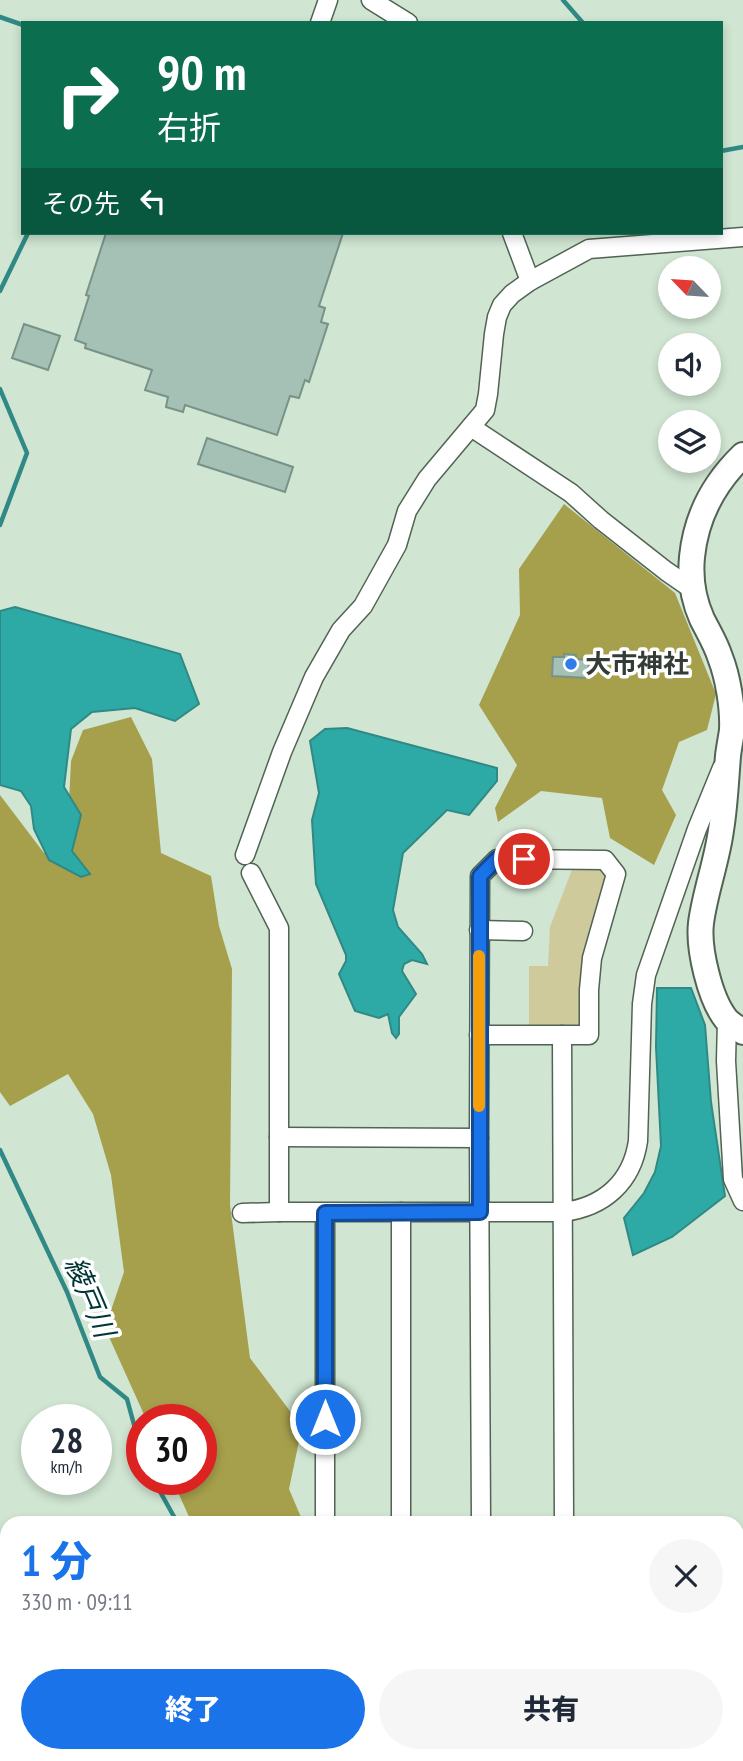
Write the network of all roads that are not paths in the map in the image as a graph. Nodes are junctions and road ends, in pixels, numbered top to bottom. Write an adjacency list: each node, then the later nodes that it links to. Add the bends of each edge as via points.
1 (328, 0): 3 (street)
2 (371, 0): 4 (street)
3 (321, 21)
4 (405, 21)
5 (513, 235): 7 (street)
6 (743, 237): 7 (street, via 589,249)
7 (530, 281): 8 (street, via 512,294 497,317 485,410)
8 (471, 427): 10 (street, via 572,493); 12 (street, via 427,479 363,606 341,630 314,677)
9 (743, 455): 10 (street, via 719,481 699,519)
10 (692, 589): 11 (street, via 728,680 732,729)
11 (728, 751): 16 (street, via 722,830 701,925 704,965 717,1002); 25 (street, via 646,975 636,1153 628,1174 611,1193 585,1208)
12 (245, 855)
13 (251, 873): 19 (street, via 279,928)
14 (479, 930): 15 (street); 17 (street); 18 (street, via 480,876 497,859 606,860 616,874 592,958 589,1035)
15 (523, 931)
16 (735, 1026): 21 (street, via 726,1061 733,1179)
17 (480, 1035): 18 (street); 20 (street)
18 (562, 1035): 25 (street)
19 (279, 1137): 20 (street); 22 (street)
20 (479, 1138): 24 (street)
21 (743, 1201)
22 (279, 1212): 26 (street); 27 (street)
23 (401, 1212): 24 (street); 27 (street); 29 (street)
24 (480, 1212): 25 (street); 30 (street)
25 (563, 1212): 31 (street)
26 (242, 1213)
27 (325, 1213): 28 (street)
28 (326, 1516)
29 (401, 1516)
30 (481, 1516)
31 (564, 1516)

